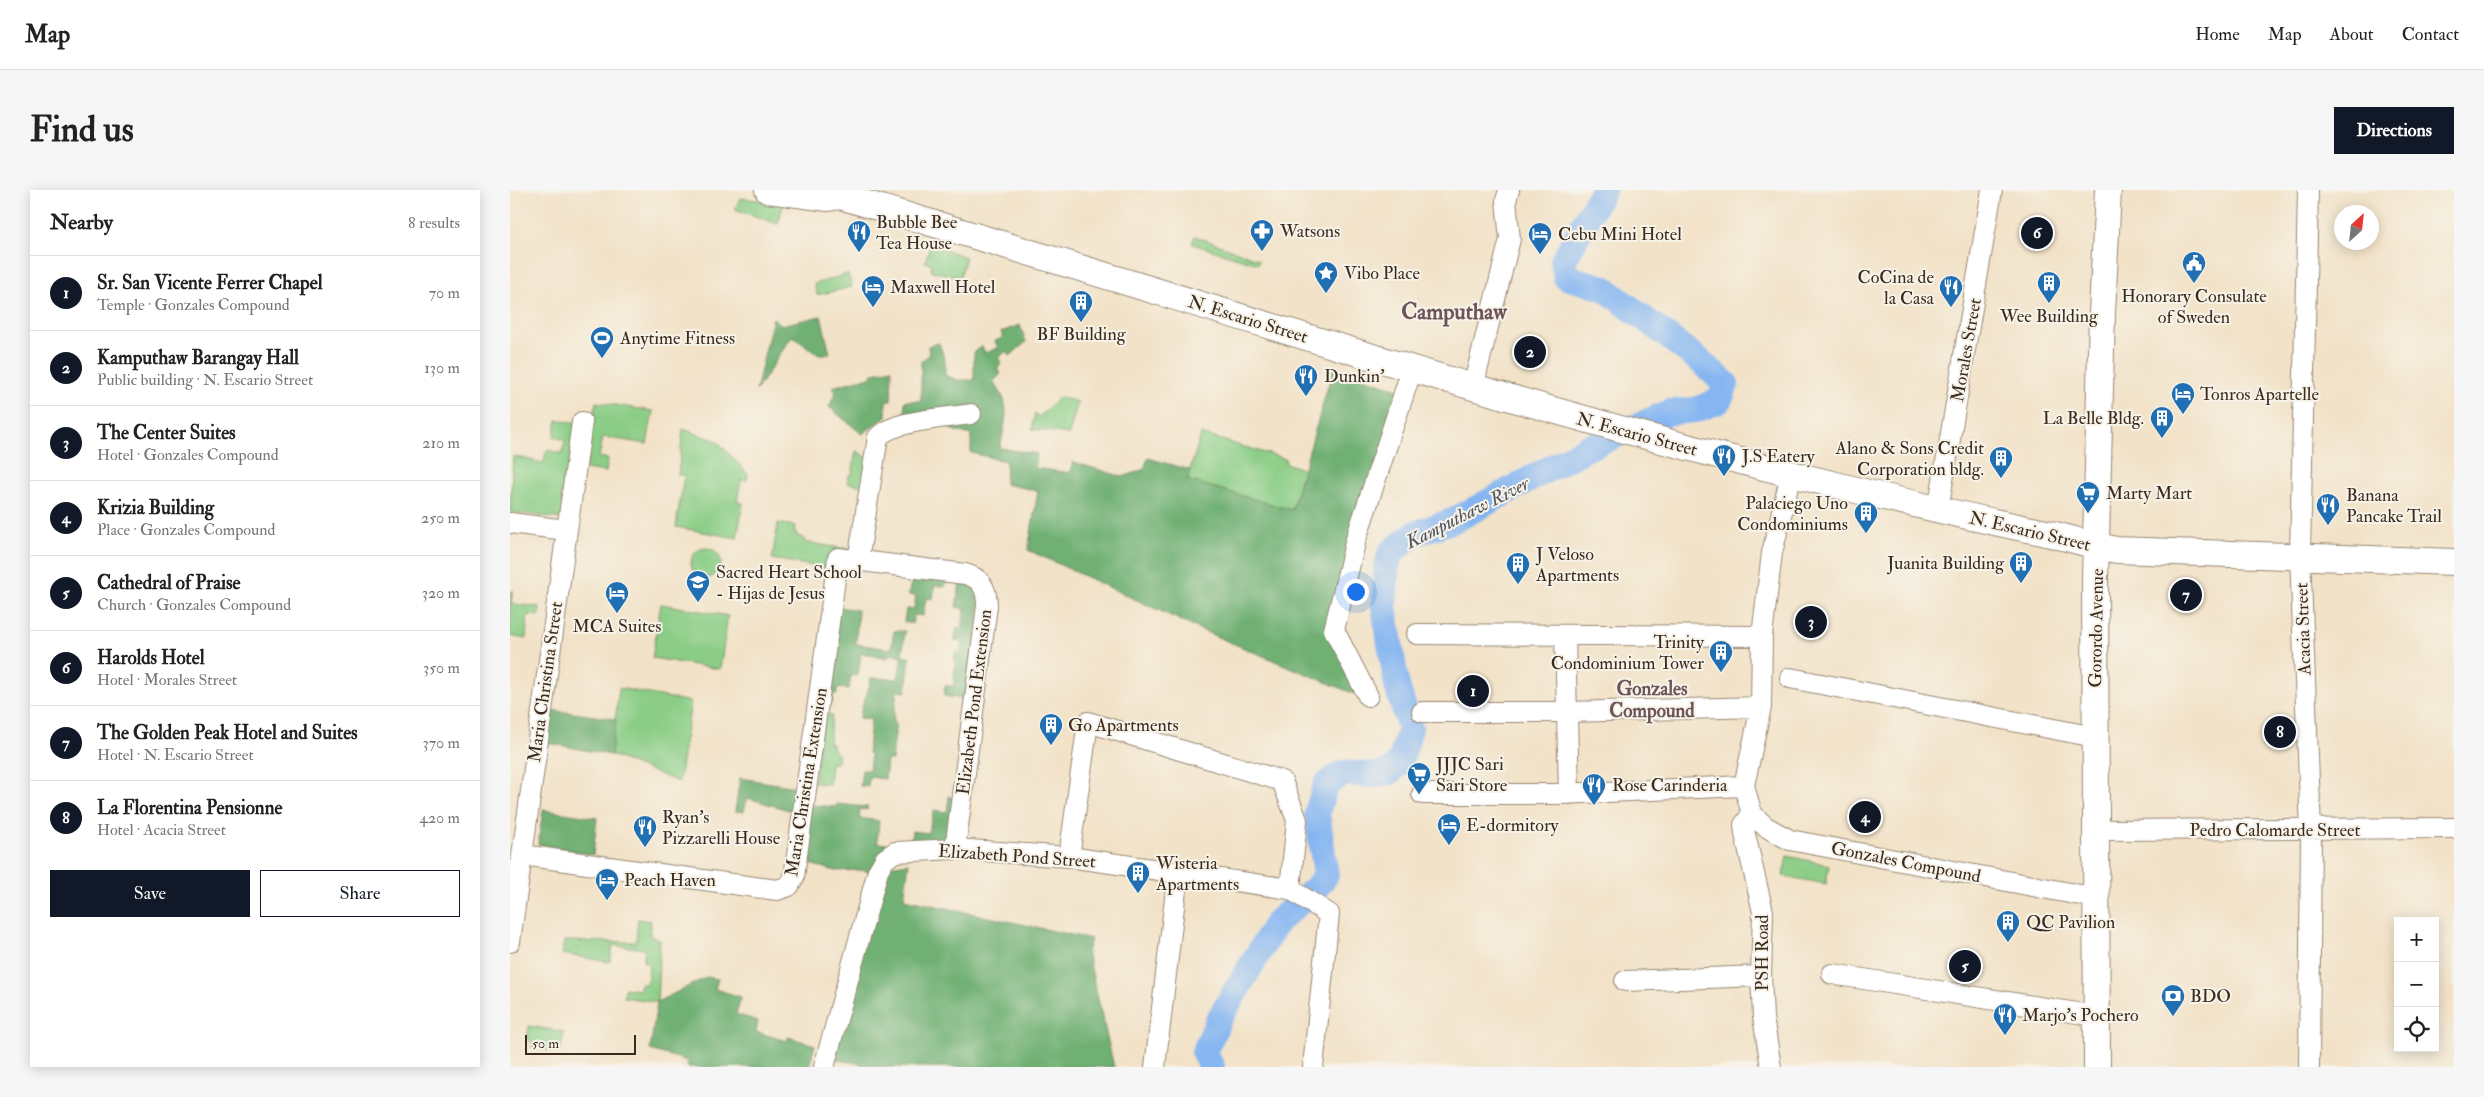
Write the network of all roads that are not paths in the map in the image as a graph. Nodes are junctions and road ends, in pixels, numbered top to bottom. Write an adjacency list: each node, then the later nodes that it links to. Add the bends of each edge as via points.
1 (768, 190): 6 (main road, N. Escario Street, via 828,198)
2 (1509, 190): 8 (street, via 1506,200 1510,239)
3 (1992, 190): 12 (street, Morales Street)
4 (2108, 190): 15 (main road, Gorordo Avenue)
5 (2308, 190): 16 (street, Acacia Street)
6 (845, 194): 7 (main road, N. Escario Street)
7 (1412, 369): 8 (main road, N. Escario Street); 24 (street, via 1356,539 1334,630)
8 (1473, 387): 11 (main road, N. Escario Street, via 1597,424)
9 (971, 414): 18 (street, via 897,427 882,432 878,437)
10 (582, 422): 14 (street, Maria Christina Street)
11 (1791, 474): 12 (main road, N. Escario Street); 22 (street, via 1772,554)
12 (1938, 510): 15 (main road, N. Escario Street)
13 (510, 523): 14 (street)
14 (566, 530): 37 (street, Maria Christina Street)
15 (2097, 546): 16 (main road, N. Escario Street, via 2117,550); 28 (main road, Gorordo Avenue)
16 (2300, 556): 19 (main road, N. Escario Street); 35 (street, Acacia Street)
17 (838, 558): 18 (street, Elizabeth Pond Extension); 37 (street, Maria Christina Extension, via 794,877 789,886 777,890)
18 (858, 561): 36 (street, Elizabeth Pond Extension, via 974,576 986,592 987,606)
19 (2454, 562)
20 (1417, 634): 21 (street)
21 (1565, 635): 22 (street); 27 (street)
22 (1762, 636): 25 (street)
23 (1790, 678): 28 (street)
24 (1368, 696)
25 (1761, 707): 27 (street); 29 (street)
26 (1422, 712): 27 (street)
27 (1567, 712): 31 (street)
28 (2095, 737): 34 (main road, Gorordo Avenue)
29 (1744, 786): 31 (street); 32 (street)
30 (1422, 794): 31 (street)
31 (1569, 794)
32 (1752, 814): 41 (street, Gonzales Compound, via 1766,828 1790,840); 44 (street, PSH Road, via 1744,825 1763,912)
33 (2454, 828): 35 (street, Pedro Calomarde Street)
34 (2096, 830): 35 (street, Pedro Calomarde Street); 41 (main road, Gorordo Avenue)
35 (2311, 831): 52 (street, Acacia Street)
36 (955, 848): 38 (street, Elizabeth Pond Street); 47 (street, Elizabeth Pond Street, via 894,852 885,859 878,871)
37 (522, 855): 42 (street, Maria Christina Street)
38 (1069, 857): 39 (street, Elizabeth Pond Street); 40 (street, via 1088,722 1282,781 1297,820)
39 (1178, 873): 40 (street, Elizabeth Pond Street); 48 (street)
40 (1293, 891): 49 (street, Elizabeth Pond Street, via 1323,910)
41 (2096, 898): 46 (main road, Gorordo Avenue)
42 (510, 942)
43 (1832, 974): 46 (street)
44 (1761, 976): 45 (street); 50 (street, PSH Road)
45 (1625, 981)
46 (2096, 1016): 51 (main road, Gorordo Avenue)
47 (824, 1067)
48 (1155, 1067)
49 (1313, 1067)
50 (1771, 1067)
51 (2097, 1067)
52 (2309, 1067)

